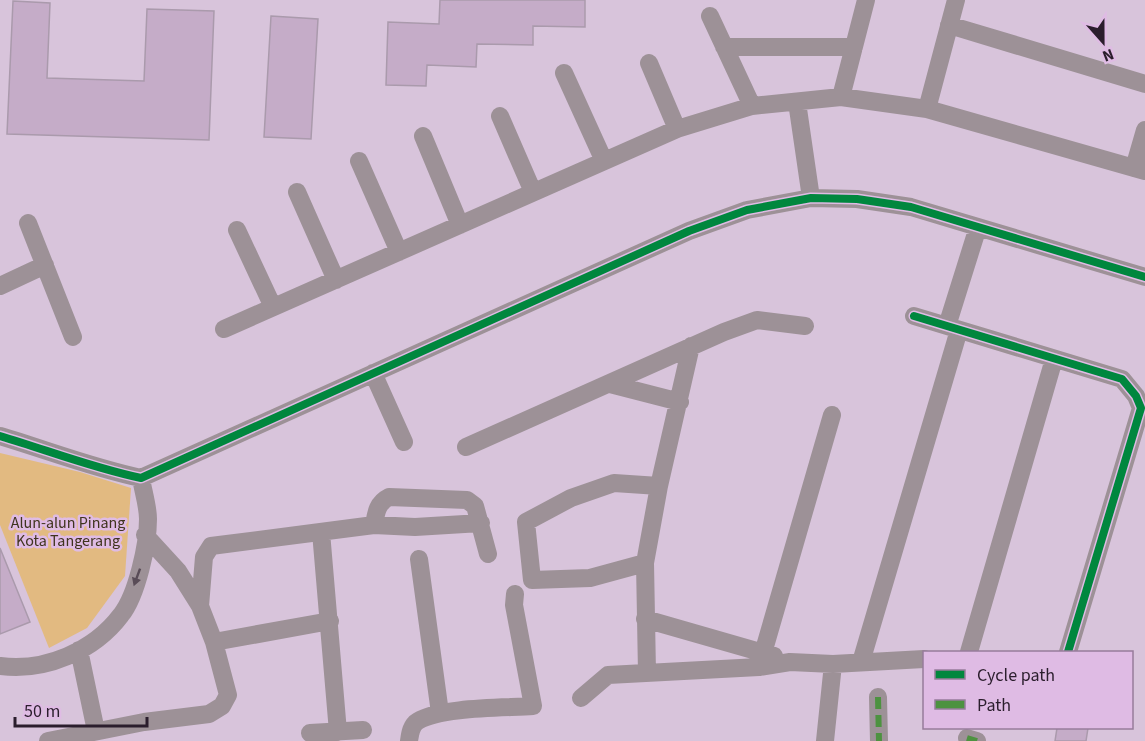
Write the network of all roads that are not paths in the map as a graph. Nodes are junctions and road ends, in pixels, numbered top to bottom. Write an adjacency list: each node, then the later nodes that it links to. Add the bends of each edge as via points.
1 (866, 0): 6 (street)
2 (956, 0): 4 (street)
3 (710, 16): 5 (street)
4 (949, 25): 9 (street); 13 (street)
5 (724, 47): 6 (street); 12 (street)
6 (854, 47): 10 (street)
7 (649, 63): 15 (street)
8 (564, 72): 19 (street)
9 (1145, 84)
10 (841, 97): 11 (street); 13 (street)
11 (797, 102): 12 (street); 23 (street)
12 (752, 106): 15 (street)
13 (927, 109): 20 (street)
14 (501, 116): 22 (street)
15 (677, 129): 19 (street)
16 (1145, 130): 20 (street)
17 (423, 136): 25 (street)
18 (358, 161): 28 (street)
19 (604, 161): 22 (street)
20 (1139, 170)
21 (297, 192): 31 (street)
22 (533, 192): 25 (street)
23 (811, 198): 26 (street, via 857,199 910,207); 41 (street, via 747,210 689,231)
24 (28, 223): 29 (street)
25 (460, 225): 28 (street)
26 (978, 227): 30 (street); 36 (street)
27 (237, 230): 33 (street)
28 (399, 252): 31 (street)
29 (45, 266): 32 (street); 38 (street)
30 (1145, 277)
31 (336, 280): 33 (street)
32 (0, 286)
33 (273, 307): 37 (street)
34 (914, 316): 36 (street)
35 (805, 326): 39 (street, via 757,320)
36 (953, 328): 40 (street); 67 (street)
37 (224, 329)
38 (73, 337)
39 (691, 346): 42 (street); 43 (street)
40 (1054, 358): 63 (street); 64 (street, via 1122,379 1141,408)
41 (373, 373): 46 (street); 48 (street)
42 (610, 384): 43 (street); 47 (street)
43 (680, 402): 49 (street)
44 (832, 415): 65 (street)
45 (0, 436): 48 (street)
46 (404, 442)
47 (466, 447)
48 (141, 478): 53 (street, via 148,519)
49 (658, 486): 56 (street); 56 (street, via 614,483 571,498 526,522 532,580 590,578)
50 (481, 522): 51 (street, via 415,527); 51 (street, via 475,506 466,500 389,497 377,507); 54 (street)
51 (374, 525): 52 (street)
52 (321, 532): 58 (street, via 211,546 204,557); 60 (street)
53 (145, 535): 58 (street, via 178,571); 62 (street, one-way to 62, via 140,572 122,614)
54 (488, 554)
55 (419, 559): 73 (street)
56 (645, 563): 59 (street)
57 (515, 594): 73 (street, via 533,706)
58 (200, 606): 61 (street)
59 (645, 619): 65 (street); 70 (street)
60 (330, 621): 61 (street); 76 (street)
61 (214, 642): 75 (street, via 228,694 222,706 209,714)
62 (80, 650): 69 (street, via 52,663); 75 (street)
63 (969, 651)
64 (1068, 651)
65 (761, 659): 68 (street); 70 (street)
66 (923, 659): 67 (street)
67 (861, 662): 68 (street)
68 (833, 664): 80 (street)
69 (0, 666)
70 (647, 673): 72 (street, via 608,675)
71 (878, 697): 81 (street)
72 (582, 698)
73 (440, 713): 79 (street, via 416,721 410,729)
74 (363, 730): 76 (street)
75 (96, 731): 78 (street)
76 (338, 732): 77 (street)
77 (310, 733)
78 (48, 741)
79 (409, 741)
80 (825, 741)
81 (879, 741)

